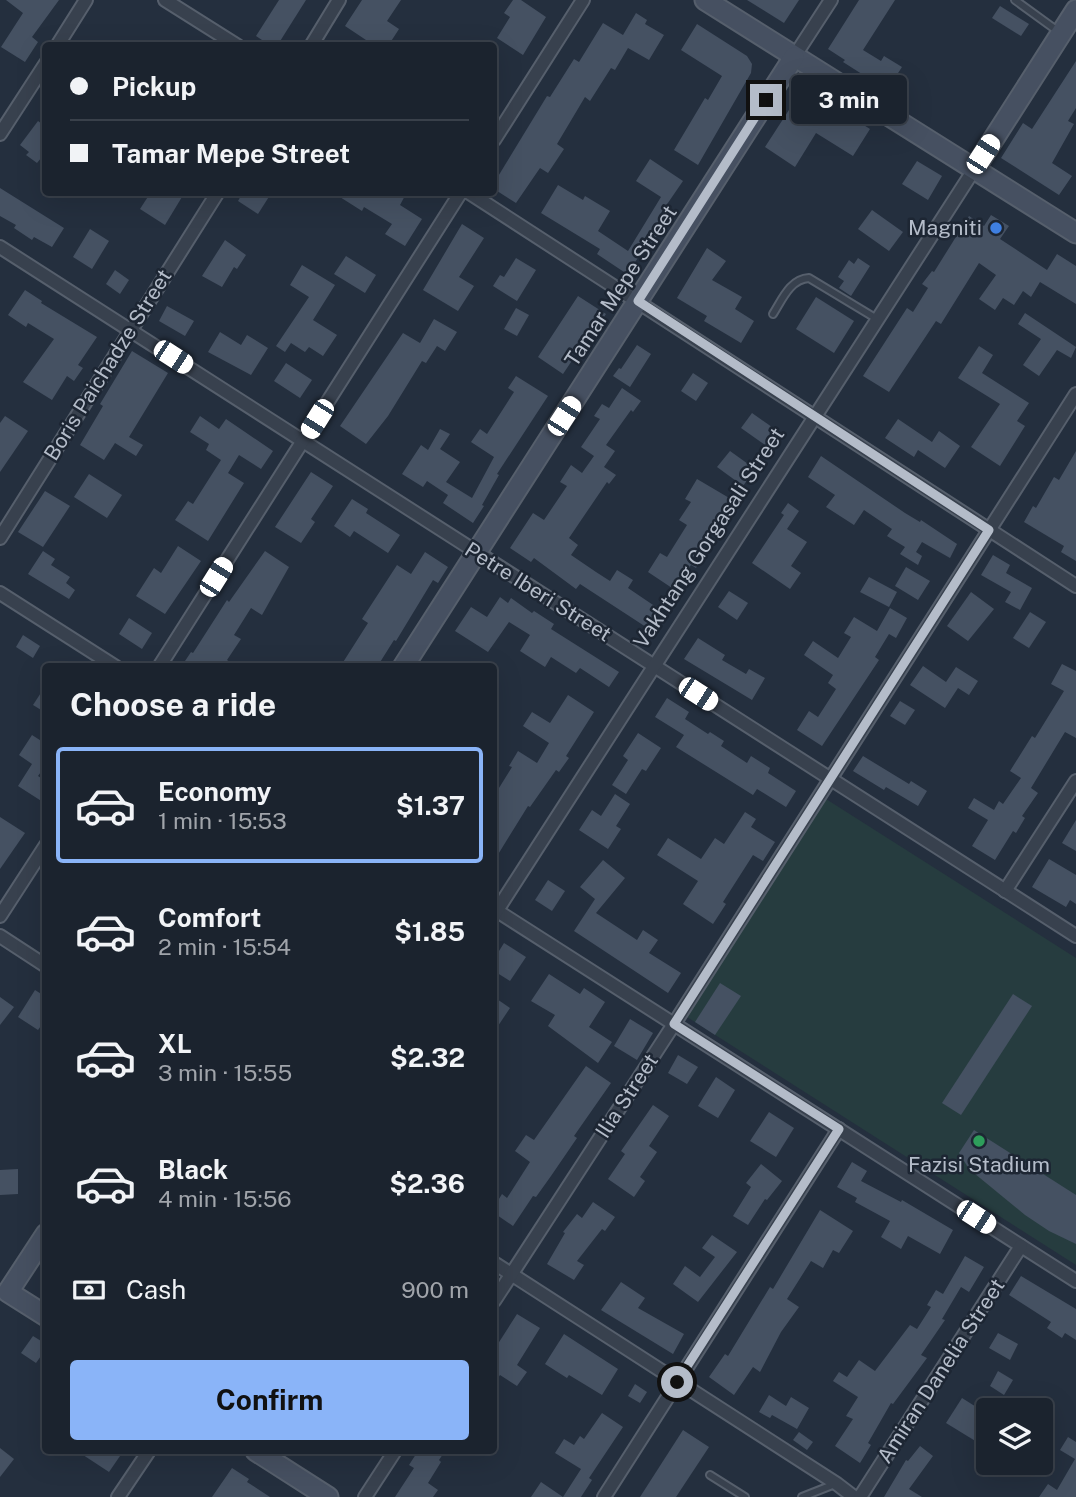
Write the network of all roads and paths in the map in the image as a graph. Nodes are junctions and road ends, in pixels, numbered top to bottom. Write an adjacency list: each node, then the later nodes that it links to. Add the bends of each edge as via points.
1 (86, 0): 10 (street)
2 (165, 0): 11 (street)
3 (339, 0): 12 (street)
4 (583, 0): 16 (street)
5 (705, 0): 13 (street)
6 (831, 0): 13 (street, Tamar Mepe Street)
7 (1014, 0): 9 (lane)
8 (1076, 10): 9 (street, Vakhtang Gorgasali Street)
9 (1061, 33): 17 (street, Vakhtang Gorgasali Street)
10 (60, 42)
11 (232, 42)
12 (313, 42)
13 (794, 57): 17 (street); 23 (street, Tamar Mepe Street)
14 (42, 70): 15 (street)
15 (0, 134)
16 (497, 136)
17 (975, 168): 21 (street); 25 (street, Vakhtang Gorgasali Street)
18 (215, 196): 26 (street, Boris Paichadze Street)
19 (457, 196): 29 (street)
20 (474, 196): 23 (street)
21 (1076, 233)
22 (0, 247): 26 (street, Petre Iberi Street)
23 (638, 301): 28 (street); 32 (street, Tamar Mepe Street)
24 (772, 314): 25 (lane, via 793,284 808,278)
25 (877, 319): 28 (street, Vakhtang Gorgasali Street)
26 (130, 329): 29 (street, Petre Iberi Street); 31 (street, Boris Paichadze Street)
27 (1076, 394): 30 (street, Ilia Street)
28 (814, 418): 30 (street); 38 (street, Vakhtang Gorgasali Street)
29 (302, 442): 32 (street, Petre Iberi Street); 36 (street)
30 (989, 530): 33 (street); 39 (street, Ilia Street)
31 (0, 538)
32 (476, 553): 37 (street, Tamar Mepe Street); 38 (street, Petre Iberi Street)
33 (1076, 586)
34 (0, 593): 35 (street)
35 (110, 663)
36 (162, 663)
37 (406, 663)
38 (654, 665): 39 (street, Petre Iberi Street); 43 (street, Vakhtang Gorgasali Street)
39 (831, 779): 42 (street, Petre Iberi Street); 49 (street, Ilia Street)
40 (1076, 781): 42 (street)
41 (42, 851): 45 (street)
42 (1006, 891): 47 (street, Petre Iberi Street)
43 (497, 907)
44 (497, 914): 49 (street)
45 (0, 916)
46 (0, 936): 48 (street)
47 (1076, 936)
48 (42, 964)
49 (674, 1024): 50 (street); 54 (street, Ilia Street)
50 (839, 1129): 52 (street); 59 (street)
51 (42, 1240): 56 (street)
52 (1021, 1246): 55 (street); 72 (street, Amiran Danelia Street)
53 (497, 1265): 54 (street)
54 (511, 1274): 57 (street, Ilia Street); 59 (street)
55 (1076, 1281)
56 (3, 1295): 58 (street)
57 (497, 1296)
58 (42, 1314)
59 (677, 1382): 64 (street); 68 (street)
60 (147, 1454): 65 (street)
61 (261, 1454): 66 (street)
62 (393, 1454): 67 (street)
63 (710, 1475): 69 (lane)
64 (837, 1484): 70 (lane); 71 (street)
65 (118, 1497)
66 (328, 1497)
67 (365, 1497)
68 (604, 1497)
69 (745, 1497)
70 (802, 1497)
71 (854, 1497)
72 (860, 1497)

